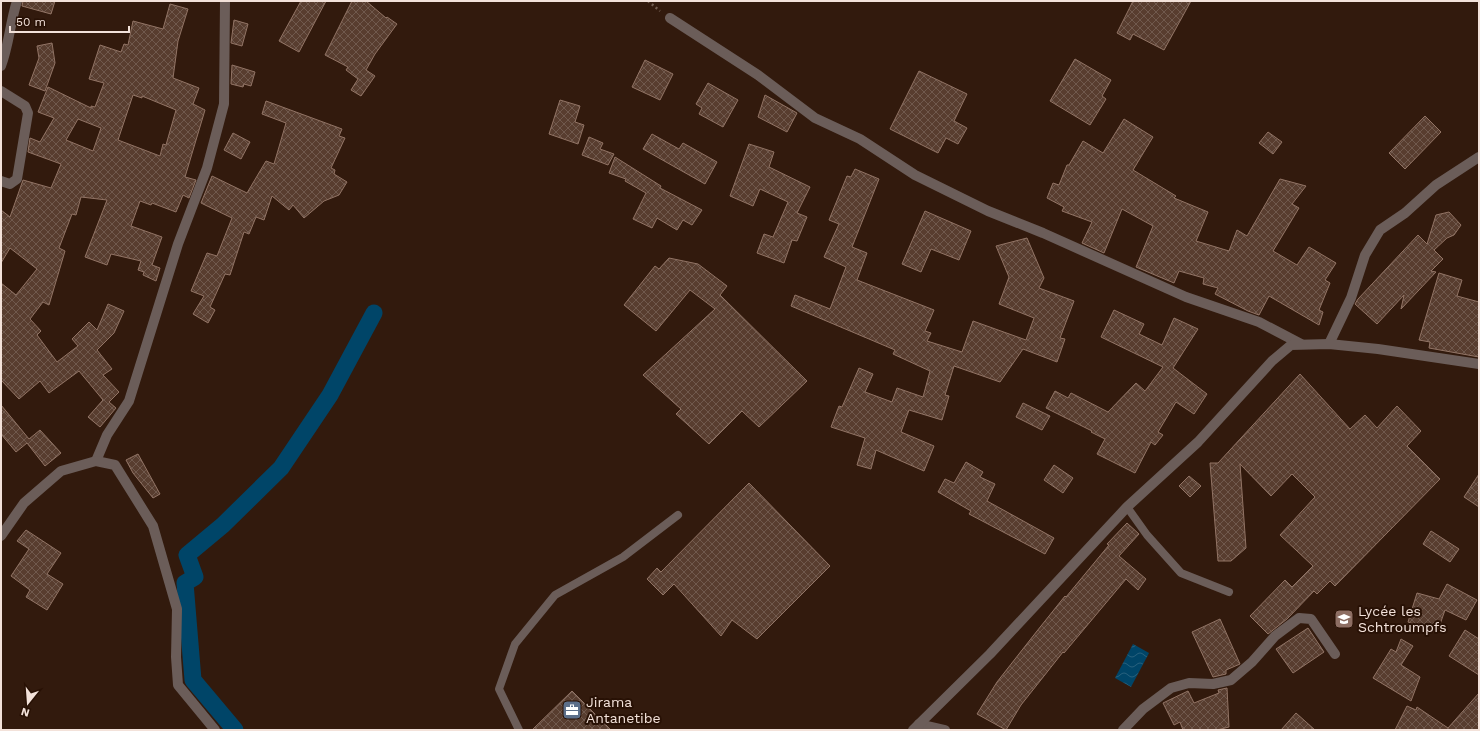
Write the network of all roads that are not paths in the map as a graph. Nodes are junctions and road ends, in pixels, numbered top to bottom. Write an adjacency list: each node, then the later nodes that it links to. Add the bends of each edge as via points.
1 (17, 1): 4 (street)
2 (225, 1): 11 (street, via 224,104 207,168 178,244 129,401 107,434)
3 (670, 18): 8 (street, via 758,75 815,118 860,139 915,176 988,211 1186,297 1259,322)
4 (1, 66)
5 (1, 91): 7 (street, via 25,106 28,113 18,179 10,184)
6 (1479, 157): 9 (street, via 1436,185 1405,213 1380,230 1365,255 1352,298)
7 (1, 181)
8 (1301, 344): 9 (street); 12 (street, via 1291,345 1272,361 1198,442)
9 (1329, 344): 10 (street, via 1439,356)
10 (1479, 364)
11 (96, 461): 14 (street, via 61,471 24,503); 18 (street, via 115,465 153,526 177,609 178,686)
12 (1126, 508): 15 (lane, via 1181,573); 17 (street, via 990,654)
13 (678, 515): 19 (lane, via 623,557 555,595 515,644 498,689)
14 (1, 536)
15 (1229, 592)
16 (1335, 654): 21 (street, via 1311,619 1299,618 1275,636 1252,662 1231,680 1213,684 1189,683 1171,688 1143,709)
17 (916, 727): 20 (street)
18 (215, 730)
19 (519, 730)
20 (945, 730)
21 (1123, 730)

